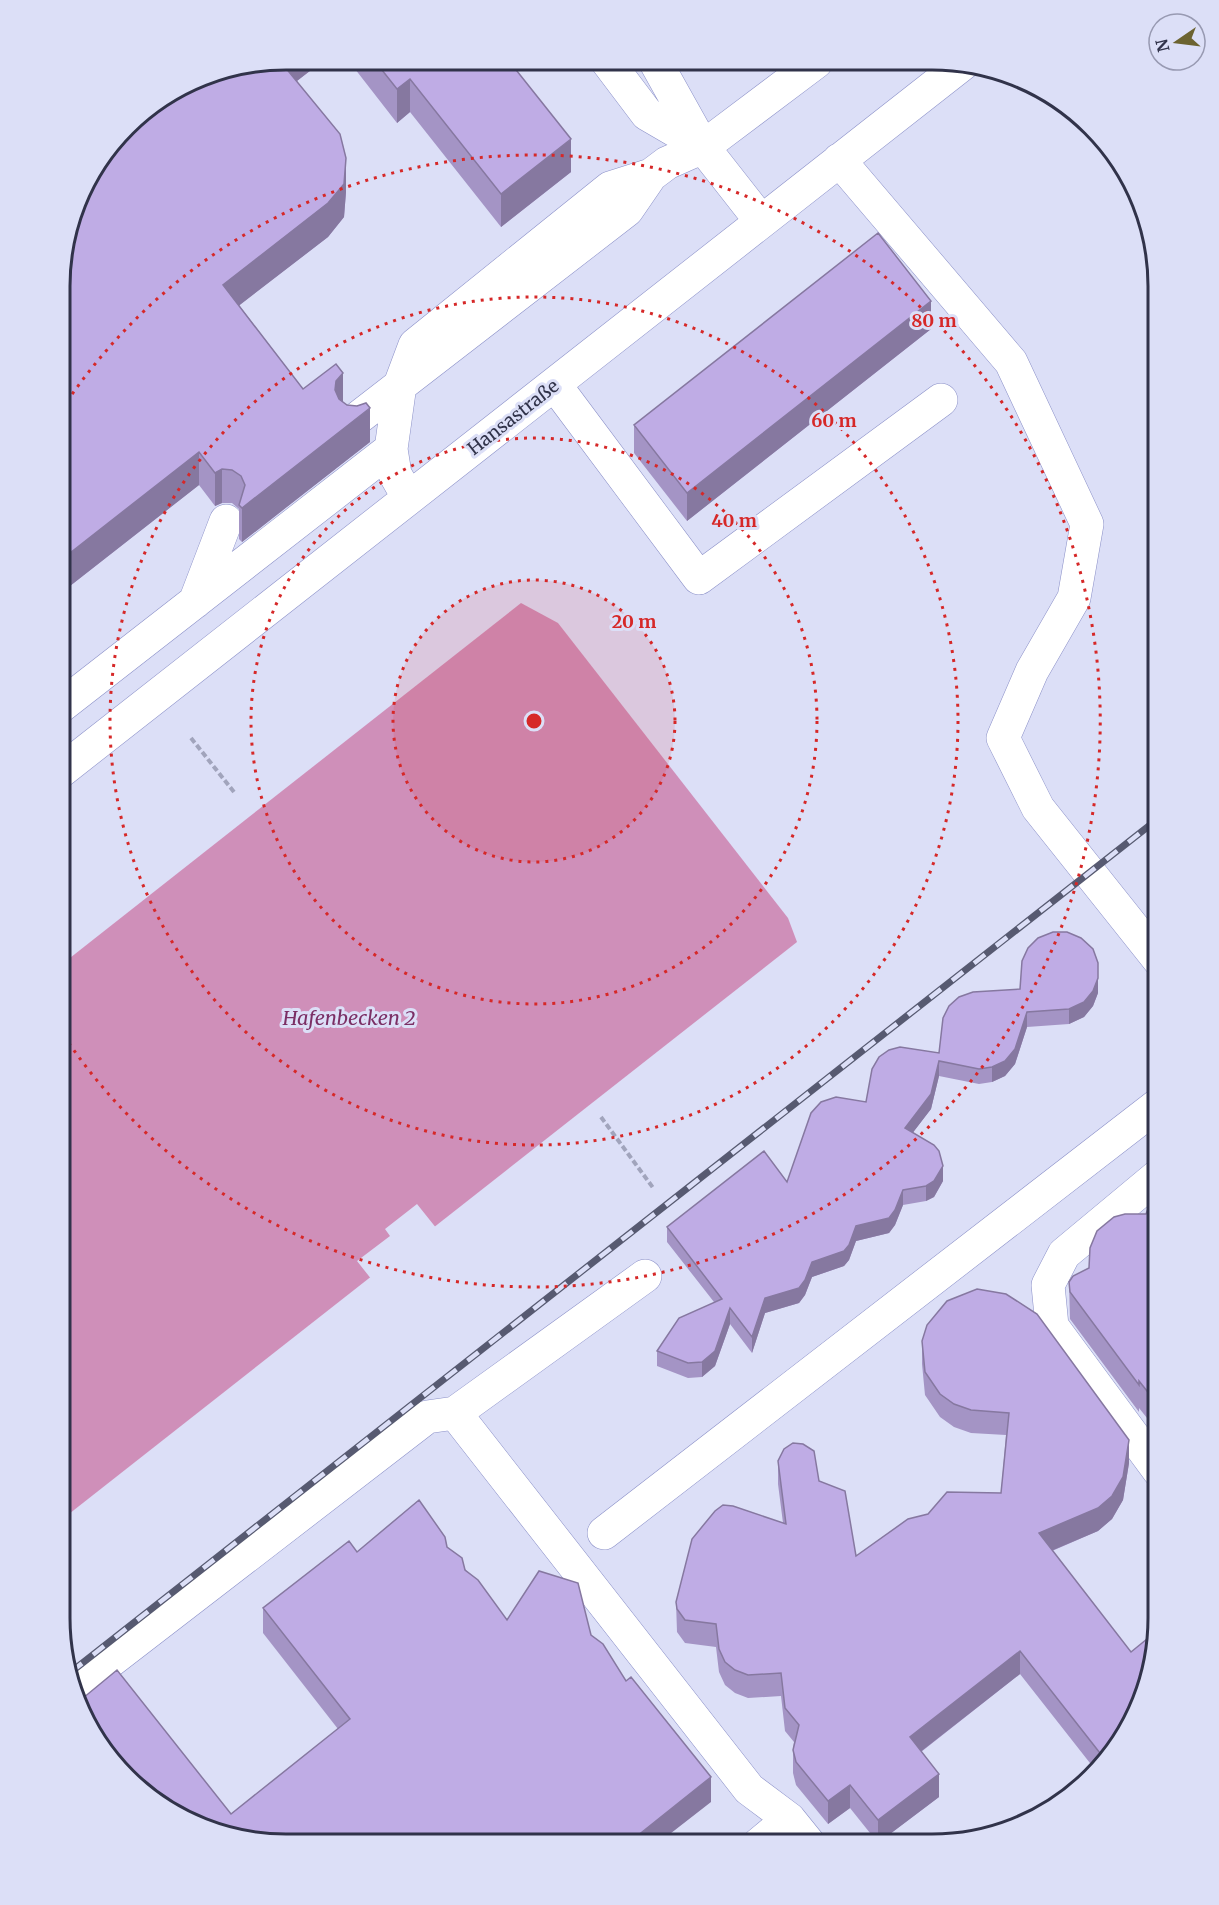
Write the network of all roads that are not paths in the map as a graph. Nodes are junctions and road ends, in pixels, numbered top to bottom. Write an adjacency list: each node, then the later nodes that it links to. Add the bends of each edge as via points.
1 (614, 70): 5 (street, via 647,114)
2 (660, 70): 5 (street)
3 (805, 70): 5 (street)
4 (952, 71): 6 (street, Hansastraße)
5 (703, 147): 7 (street); 8 (street, via 651,175 610,188 415,345)
6 (839, 160): 7 (street, Hansastraße); 18 (street, via 1011,362 1088,524 1074,598 1032,671 1003,738 1038,808)
7 (761, 221): 9 (street, Hansastraße)
8 (400, 385): 11 (street); 12 (street)
9 (555, 385): 10 (street, via 699,578); 13 (street, Hansastraße)
10 (941, 400)
11 (354, 421)
12 (391, 449): 13 (street, via 395,474); 15 (street)
13 (408, 497): 17 (street, Hansastraße)
14 (226, 521): 15 (street)
15 (195, 602): 16 (street)
16 (70, 699)
17 (70, 764)
18 (1148, 946)
19 (1148, 1113): 24 (street)
20 (1148, 1184): 23 (street, via 1065,1254 1048,1285 1052,1326)
21 (645, 1276): 22 (street)
22 (455, 1413): 25 (street, via 427,1417); 26 (street, via 749,1789)
23 (1148, 1456)
24 (604, 1533)
25 (81, 1684)
26 (789, 1819): 27 (street); 28 (street)
27 (771, 1834)
28 (801, 1834)

